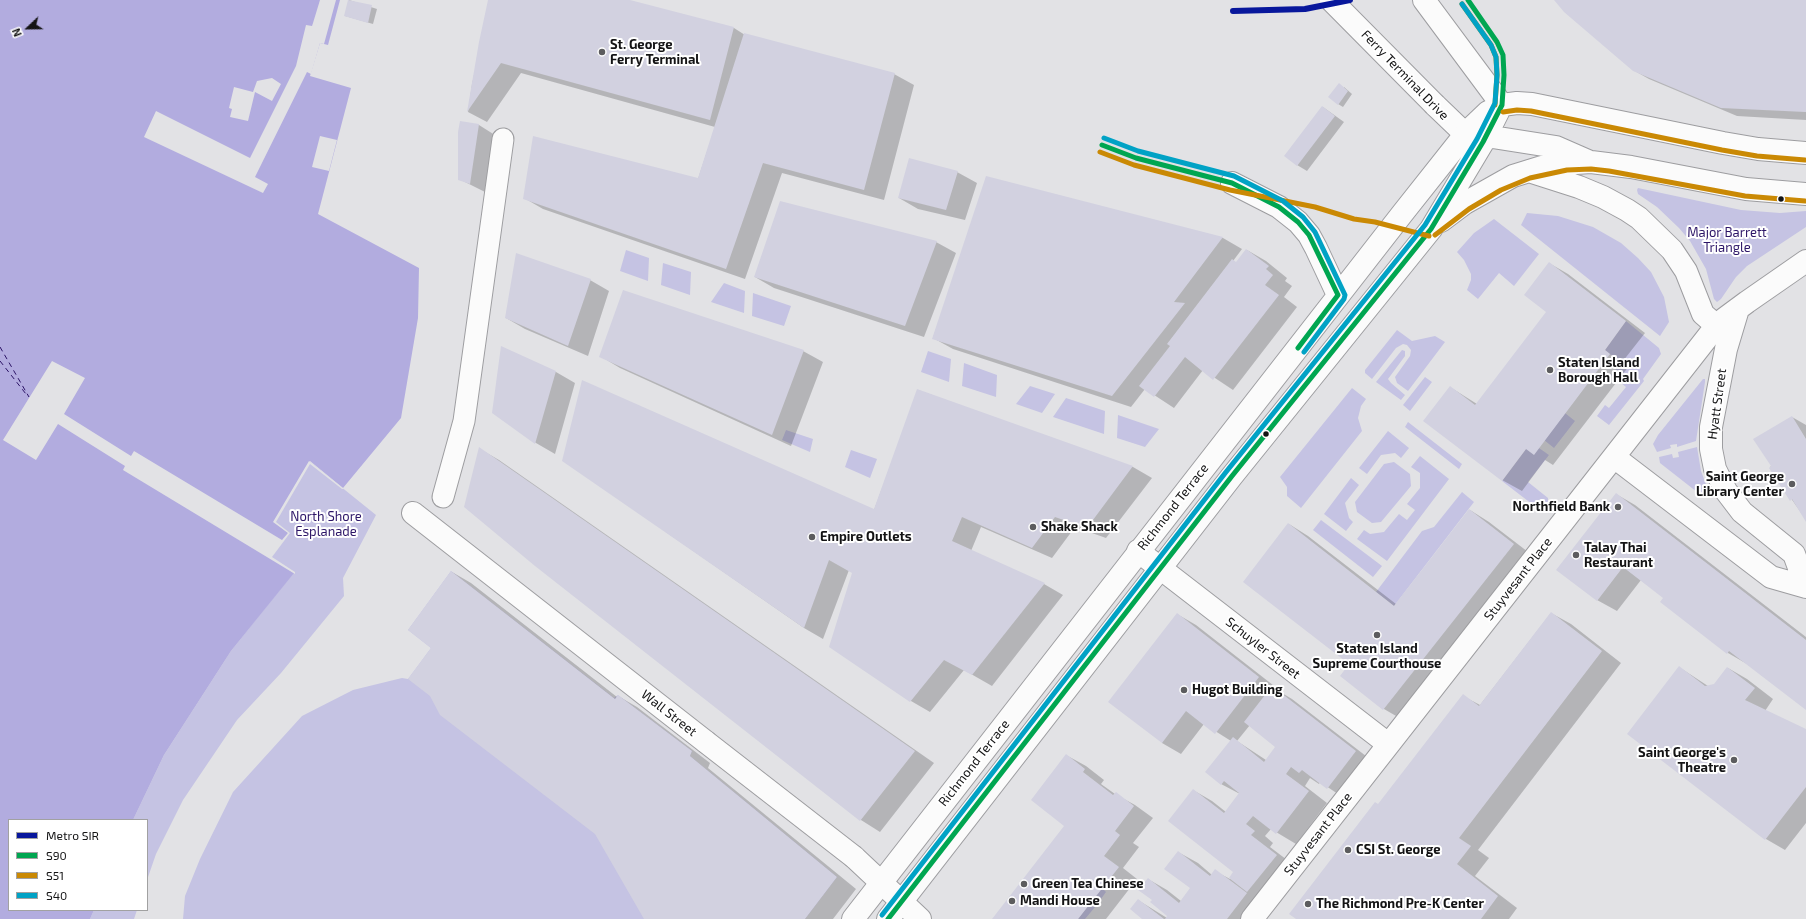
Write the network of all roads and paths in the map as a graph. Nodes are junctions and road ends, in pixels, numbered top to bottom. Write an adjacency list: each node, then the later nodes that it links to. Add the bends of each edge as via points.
1 (1331, 0): 4 (main road, Ferry Terminal Drive, bridge, via 1453,124)
2 (1424, 0): 3 (main road)
3 (1502, 105): 4 (main road, Richmond Terrace, via 1488,112); 6 (main road, via 1532,104 1729,144)
4 (1477, 134): 7 (main road, via 1556,146); 11 (main road); 13 (main road, Richmond Terrace)
5 (504, 139): 17 (street, via 464,421)
6 (1806, 153)
7 (1591, 162): 8 (main road, via 1555,165); 10 (main road, via 1746,189)
8 (1528, 171): 11 (main road, via 1471,199); 15 (main road, via 1603,197 1639,218 1672,250 1686,271 1703,314)
9 (1232, 183): 13 (main road, via 1279,207 1298,222 1309,235)
10 (1806, 194)
11 (1431, 229): 20 (main road, Richmond Terrace)
12 (1806, 261): 14 (main road, Stuyvesant Place)
13 (1338, 295): 19 (main road, Richmond Terrace)
14 (1738, 309): 15 (main road, Stuyvesant Place); 21 (main road, Hyatt Street, via 1726,349 1713,414 1710,439 1714,464 1726,491 1742,512 1794,554)
15 (1717, 326): 16 (main road, Stuyvesant Place)
16 (1614, 457): 21 (main road, Hyatt Street, via 1771,577); 22 (main road, Stuyvesant Place)
17 (443, 497)
18 (413, 513): 23 (main road, Wall Street, bridge, via 854,857)
19 (1138, 551): 20 (main road, Schuyler Street); 23 (main road, Richmond Terrace)
20 (1160, 568): 22 (main road, Schuyler Street); 24 (main road, Richmond Terrace)
21 (1806, 587)
22 (1388, 744): 28 (main road, Stuyvesant Place)
23 (881, 882): 24 (main road, Wall Street); 25 (main road, Richmond Terrace)
24 (901, 901): 26 (main road, Richmond Terrace); 27 (main road, Wall Street)
25 (853, 919)
26 (888, 919)
27 (920, 919)
28 (1252, 919)

